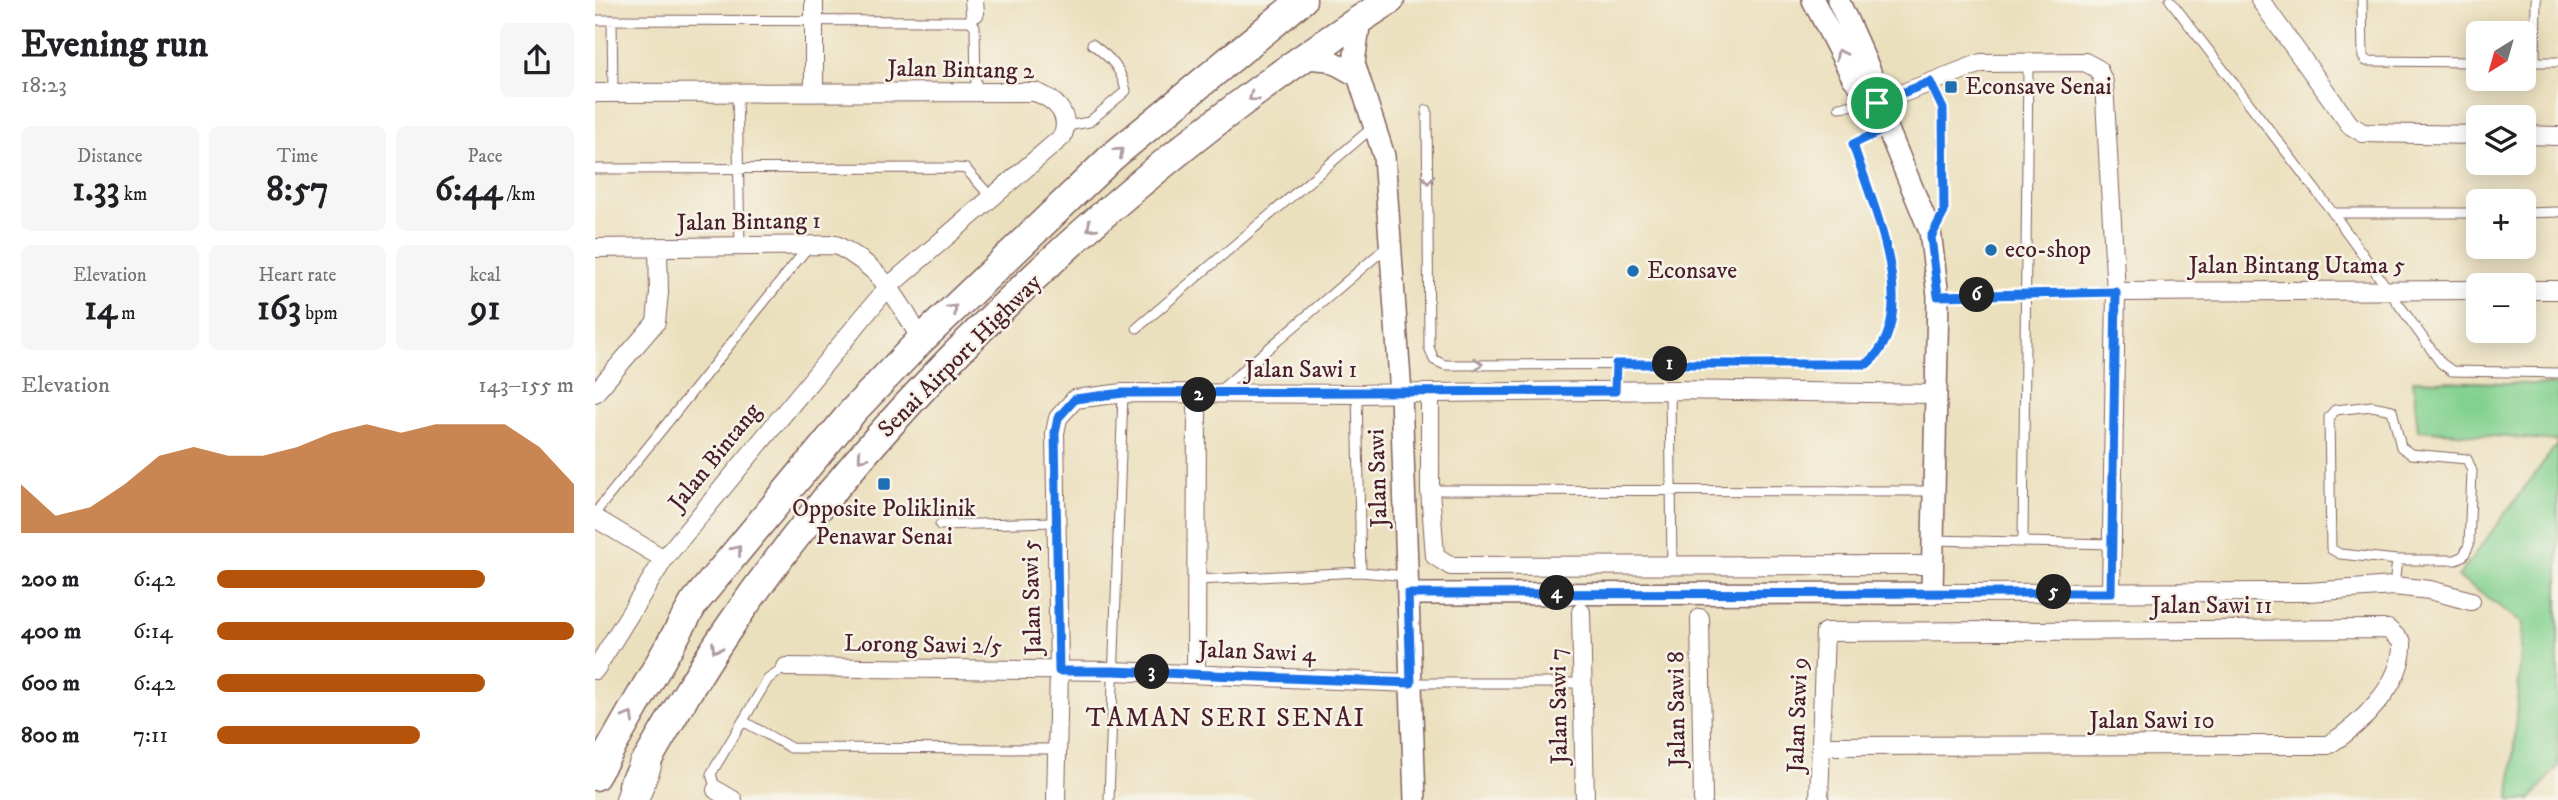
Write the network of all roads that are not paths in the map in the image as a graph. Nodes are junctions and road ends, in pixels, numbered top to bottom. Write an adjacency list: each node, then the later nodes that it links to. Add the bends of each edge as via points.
1 (1302, 0): 57 (highway, Senai Airport Highway, one-way to 1, via 1113,156)
2 (1390, 0): 10 (highway, Senai Airport Highway)
3 (1812, 0): 26 (street, one-way to 3, via 1853,78)
4 (1838, 0): 26 (street, via 1870,71)
5 (2170, 0): 40 (lane)
6 (2260, 0): 32 (street, via 2350,125 2363,133)
7 (2362, 0): 17 (lane, via 2366,61)
8 (2536, 0): 13 (lane)
9 (814, 9): 12 (lane); 22 (lane, via 970,21 975,26); 25 (street)
10 (1360, 19): 15 (highway, Senai Airport Highway); 20 (street, Jalan Sawi, via 1354,51)
11 (595, 20): 12 (lane)
12 (612, 20): 23 (lane)
13 (2536, 21)
14 (1092, 44): 29 (lane, via 1122,73 1126,91 1089,122)
15 (1306, 58): 20 (street, via 1329,60); 104 (highway, Senai Airport Highway, one-way to 104, via 1139,183 928,381 811,518 727,630)
16 (2028, 62): 21 (street, via 1981,62); 53 (street, via 2085,62 2098,69 2104,83); 54 (lane)
17 (2466, 62)
18 (2536, 62): 19 (lane)
19 (2558, 62)
20 (1356, 75): 30 (street, Jalan Sawi)
21 (1930, 82): 26 (street); 42 (lane, via 1943,109 1944,199 1944,212)
22 (976, 92): 25 (street, Jalan Bintang 2); 29 (street, Jalan Bintang 2, via 1046,96 1064,113)
23 (604, 93): 24 (street, Jalan Bintang 2)
24 (737, 93): 25 (street, Jalan Bintang 2); 35 (lane)
25 (814, 93)
26 (1877, 103): 27 (lane); 31 (street)
27 (1839, 107)
28 (1427, 110): 58 (lane, one-way to 58, via 1431,356 1445,365)
29 (1067, 126): 37 (street, via 1062,137)
30 (1374, 126): 43 (street, Jalan Sawi, via 1384,156); 56 (lane)
31 (1887, 128): 42 (street); 58 (lane, via 1853,144 1895,280 1890,334 1880,353 1867,364)
32 (2466, 135)
33 (2536, 135): 34 (street)
34 (2558, 136)
35 (738, 167): 36 (lane); 37 (lane, via 966,169); 45 (lane)
36 (595, 169)
37 (991, 197): 48 (street)
38 (2536, 212): 39 (lane)
39 (2558, 212)
40 (2333, 213): 41 (lane); 49 (lane)
41 (2466, 213)
42 (1931, 237): 55 (street)
43 (1390, 244): 66 (street, Jalan Sawi); 68 (lane)
44 (810, 245): 45 (street, Jalan Bintang 1); 48 (street, Jalan Bintang 1, via 836,245 862,258); 73 (lane)
45 (740, 247): 47 (street, Jalan Bintang 1)
46 (595, 248): 47 (street, Jalan Bintang 1)
47 (658, 248): 62 (street, via 656,322)
48 (888, 287): 57 (street, Jalan Bintang 1); 79 (street, Jalan Bintang)
49 (2385, 289): 50 (street, Jalan Bintang Utama 5); 53 (street, Jalan Bintang Utama 5); 59 (lane, via 2452,371)
50 (2466, 290)
51 (2536, 290): 52 (street)
52 (2558, 290)
53 (2116, 292): 54 (lane); 78 (street)
54 (2024, 294): 55 (lane); 77 (lane)
55 (1938, 296): 67 (street)
56 (1137, 328)
57 (921, 340): 105 (highway, Senai Airport Highway, one-way to 57, via 694,603 808,463)
58 (1616, 364): 61 (lane)
59 (2558, 373)
60 (1670, 390): 61 (street, Jalan Sawi 1); 67 (street, Jalan Sawi 1); 71 (lane)
61 (1615, 391): 64 (street, Jalan Sawi 1)
62 (595, 393)
63 (1123, 393): 68 (street, Jalan Sawi 1); 69 (street, Jalan Sawi 1); 97 (lane)
64 (1430, 393): 66 (street, Jalan Sawi 1); 70 (street)
65 (1357, 394): 66 (street, Jalan Sawi 1); 68 (street, Jalan Sawi 1); 83 (lane)
66 (1401, 394): 85 (street, Jalan Sawi)
67 (1935, 394): 72 (street)
68 (1206, 395): 84 (street)
69 (1075, 399): 74 (street, Jalan Sawi 5, via 1058,418 1055,433)
70 (1430, 490): 71 (lane); 82 (street, via 1435,556 1451,566)
71 (1671, 491): 72 (lane); 82 (lane)
72 (1934, 491): 76 (street)
73 (595, 515): 79 (street)
74 (1054, 522): 75 (lane); 96 (street, Jalan Sawi 5)
75 (940, 525)
76 (1933, 540): 77 (lane); 81 (street)
77 (2023, 542): 78 (lane)
78 (2113, 544): 88 (street)
79 (664, 559): 95 (street, Jalan Bintang)
80 (2397, 559): 80 (lane, via 2456,560 2465,555 2472,500 2467,458 2411,454 2401,447 2392,410 2372,406 2335,410 2329,416 2331,549 2340,554); 86 (lane)
81 (1932, 565): 82 (street); 87 (street)
82 (1672, 566)
83 (1361, 572): 84 (lane); 85 (lane)
84 (1196, 580): 98 (street)
85 (1408, 585): 87 (street); 99 (street, Jalan Sawi)
86 (2394, 586): 88 (street, via 2308,592); 89 (street)
87 (1932, 593): 88 (street)
88 (2111, 593)
89 (2471, 601)
90 (1581, 612): 100 (street, Jalan Sawi 7)
91 (1700, 618): 114 (street, Jalan Sawi 8)
92 (2388, 629): 93 (street, Jalan Sawi 11); 102 (street, Jalan Sawi 10, via 2402,642 2399,667 2370,713 2329,745)
93 (1825, 632): 102 (street, Jalan Sawi 9)
94 (786, 667): 96 (street, Lorong Sawi 2/5); 101 (lane, via 768,679)
95 (595, 670)
96 (1059, 671): 97 (street, Jalan Sawi 4); 103 (street, Jalan Sawi 5)
97 (1113, 671): 98 (street, Jalan Sawi 4); 111 (lane)
98 (1196, 674): 99 (street, Jalan Sawi 4)
99 (1411, 683): 100 (lane); 112 (street, Jalan Sawi)
100 (1583, 683): 113 (street, Jalan Sawi 7)
101 (743, 721): 103 (lane, via 791,748); 106 (lane, via 711,774)
102 (1823, 746): 115 (street, Jalan Sawi 9)
103 (1058, 749): 110 (street, Jalan Sawi 5)
104 (645, 765): 107 (highway, Senai Airport Highway); 108 (highway)
105 (595, 776)
106 (716, 790): 109 (street)
107 (625, 800)
108 (632, 800)
109 (733, 800)
110 (1056, 800)
111 (1109, 800)
112 (1415, 800)
113 (1585, 800)
114 (1703, 800)
115 (1819, 800)

